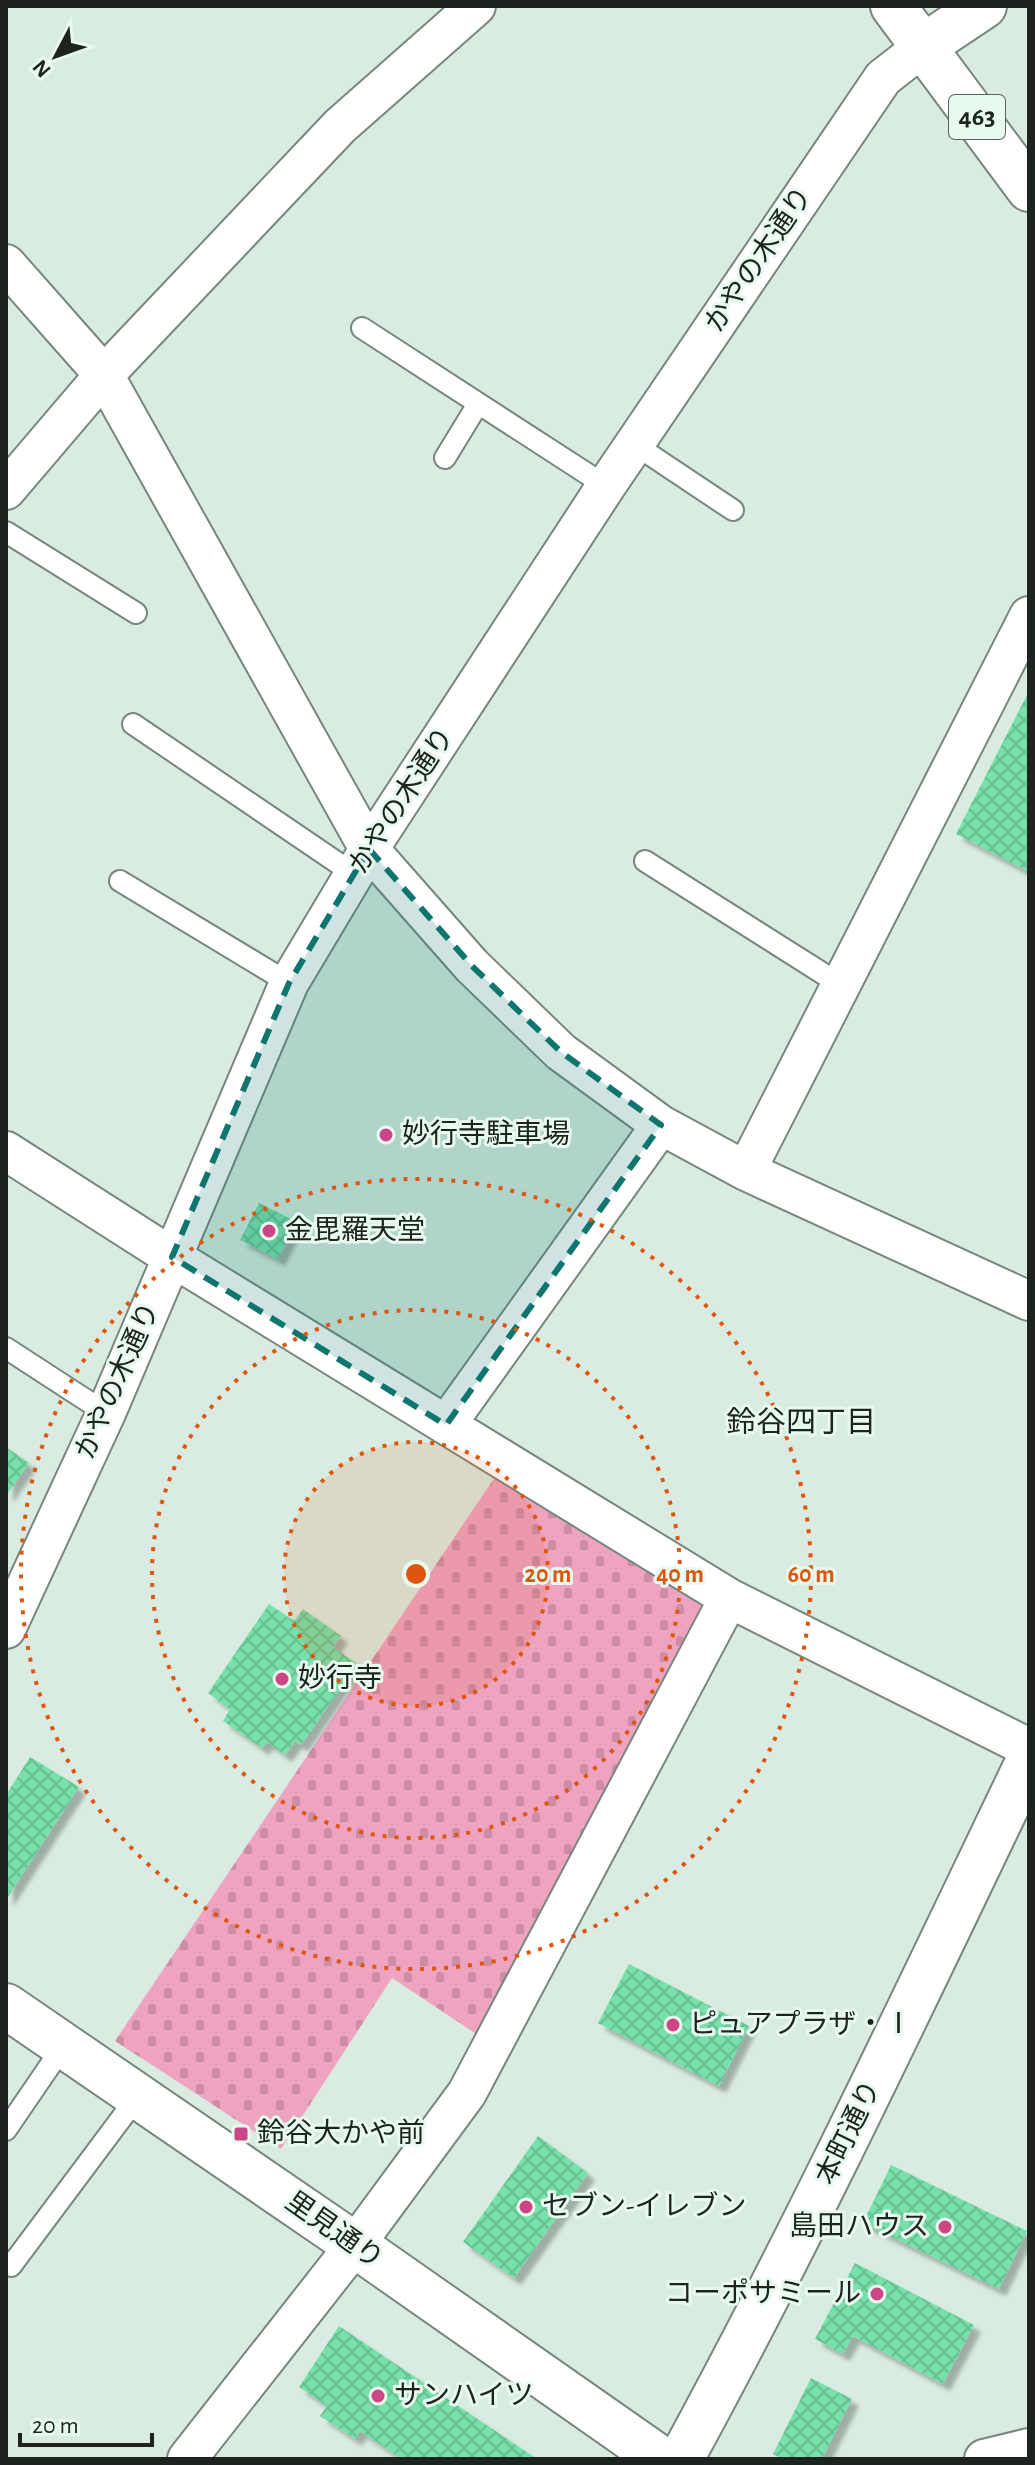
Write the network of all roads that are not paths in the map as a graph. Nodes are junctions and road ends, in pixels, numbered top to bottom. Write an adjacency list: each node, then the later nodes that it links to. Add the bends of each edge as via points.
1 (476, 6): 8 (street, via 340,126)
2 (893, 6): 4 (main road, 463)
3 (984, 6): 4 (main road)
4 (924, 46): 5 (main road, 463); 10 (street, かやの木通り, via 883,78)
5 (1029, 189)
6 (6, 264): 8 (street)
7 (362, 328): 9 (lane)
8 (104, 375): 13 (street); 20 (street)
9 (478, 404): 11 (lane); 12 (lane)
10 (634, 444): 12 (street, かやの木通り); 14 (lane)
11 (445, 458)
12 (606, 486): 20 (street, かやの木通り)
13 (6, 490)
14 (733, 510)
15 (6, 532): 16 (lane)
16 (136, 613)
17 (1029, 616): 23 (street)
18 (133, 724): 20 (lane)
19 (645, 861): 23 (lane)
20 (362, 862): 22 (street, かやの木通り); 24 (street, via 561,1052)
21 (120, 881): 22 (lane)
22 (289, 983): 27 (street, かやの木通り)
23 (841, 985): 26 (street)
24 (661, 1125): 26 (street); 31 (street)
25 (6, 1151): 27 (street)
26 (746, 1171): 28 (street)
27 (172, 1257): 30 (street, かやの木通り); 31 (street)
28 (1029, 1301)
29 (6, 1348): 30 (lane)
30 (106, 1413): 33 (street, かやの木通り)
31 (446, 1425): 32 (street)
32 (729, 1598): 34 (street); 40 (street, via 467,2093)
33 (6, 1629)
34 (1029, 1748)
35 (1029, 1760): 45 (main road, 本町通り, via 831,2172)
36 (6, 2006): 37 (main road, 里見通り)
37 (64, 2045): 38 (main road, 里見通り); 39 (lane)
38 (138, 2096): 40 (main road, 里見通り); 41 (lane, via 11,2266)
39 (6, 2130)
40 (355, 2245): 43 (street); 44 (main road, 里見通り)
41 (6, 2262)
42 (1029, 2448): 46 (street)
43 (187, 2459)
44 (661, 2459)
45 (681, 2459)
46 (984, 2459)

